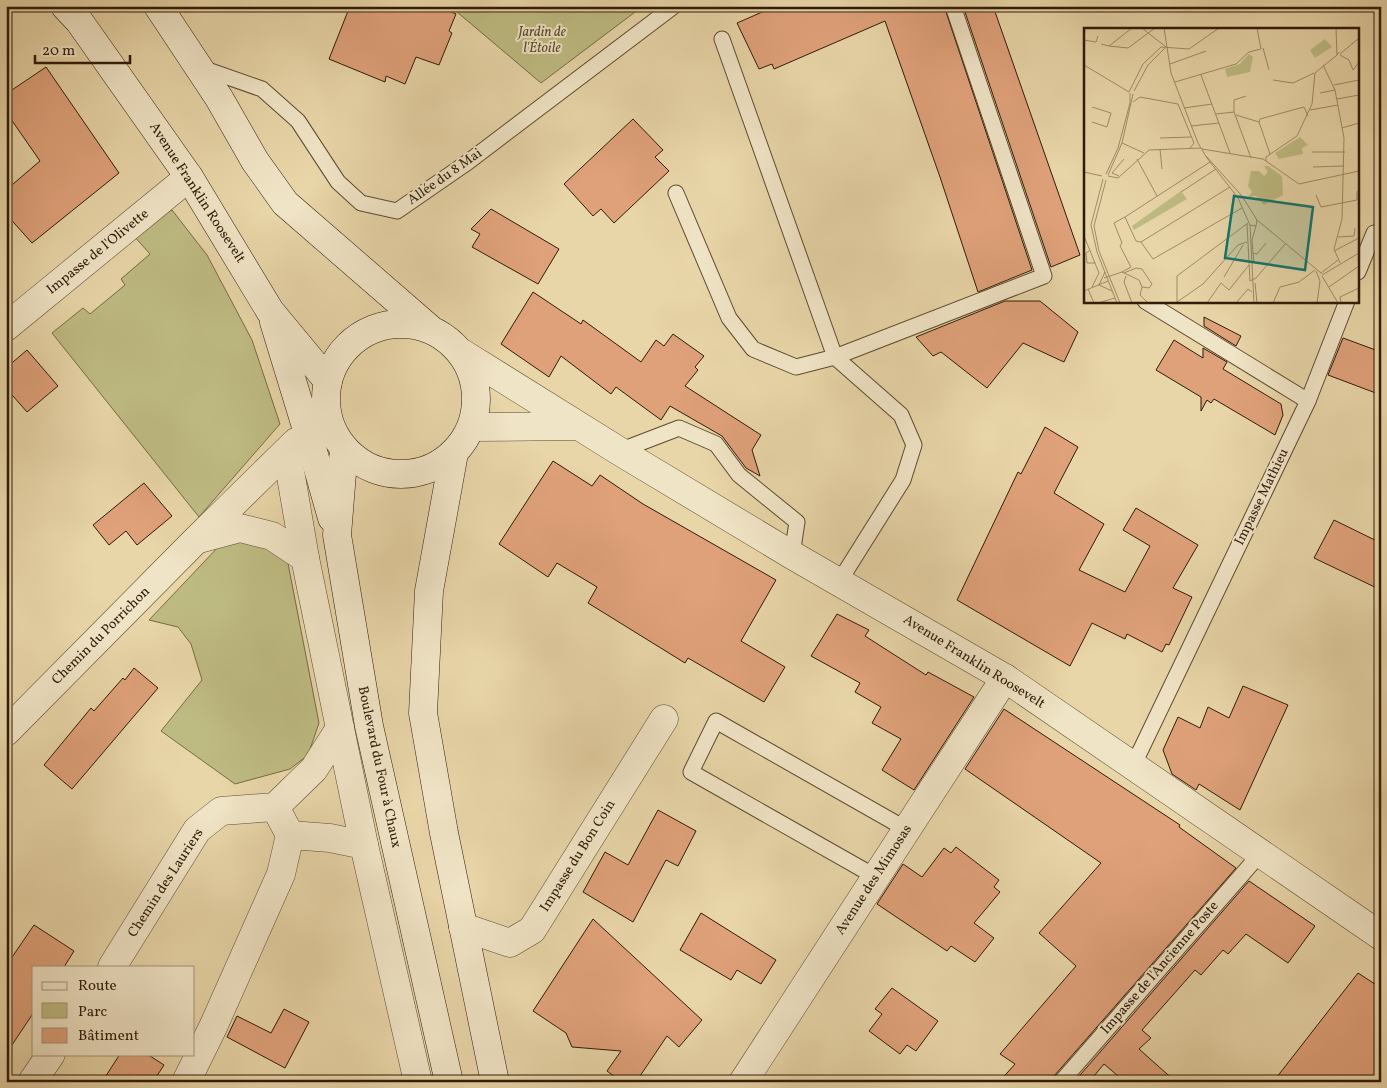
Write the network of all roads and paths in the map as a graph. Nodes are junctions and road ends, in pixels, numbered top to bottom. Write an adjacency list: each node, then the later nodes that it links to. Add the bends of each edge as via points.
1 (65, 6): 7 (street, Avenue Franklin Roosevelt)
2 (158, 6): 6 (street)
3 (674, 6): 6 (lane, Allée du 8 Mai, via 468,162 397,211 361,203 344,188 298,121 262,89)
4 (953, 6): 17 (lane, via 1044,276)
5 (722, 39): 17 (lane)
6 (198, 67): 15 (street, via 255,161 285,203)
7 (189, 176): 13 (street, Avenue Franklin Roosevelt); 14 (street, Impasse de l'Olivette)
8 (676, 193): 17 (lane, via 729,318 753,349 796,367)
9 (1374, 233): 10 (lane)
10 (1360, 267)
11 (1147, 302): 19 (lane)
12 (1347, 302): 19 (lane, Impasse Mathieu)
13 (270, 311): 18 (street, Avenue Franklin Roosevelt); 22 (street)
14 (6, 327)
15 (430, 329): 16 (street, via 448,339); 18 (street, via 405,323 379,327 356,338 338,357)
16 (462, 353): 20 (street, Avenue Franklin Roosevelt); 21 (street, via 474,376 477,402)
17 (835, 358): 31 (lane, via 901,415 914,445 902,480)
18 (328, 381): 23 (street, via 326,407 332,429)
19 (1308, 401): 36 (lane, Impasse Mathieu)
20 (578, 426): 21 (street); 24 (street, Avenue Franklin Roosevelt)
21 (472, 427): 26 (street)
22 (307, 430): 25 (street, Chemin du Porrichon); 27 (street)
23 (344, 448): 26 (street, via 363,464 386,473 410,474 434,467); 27 (street, Boulevard du Four à Chaux)
24 (619, 451): 29 (street, Avenue Franklin Roosevelt); 29 (lane, via 679,428 716,444 739,475 797,522)
25 (286, 453): 28 (street, Chemin du Porrichon); 30 (street)
26 (454, 453): 43 (street, via 429,591 423,713)
27 (337, 535): 50 (street, Boulevard du Four à Chaux, via 369,726)
28 (195, 540): 30 (street, via 240,528 272,536); 35 (street, Chemin du Porrichon)
29 (792, 555): 31 (street, Avenue Franklin Roosevelt)
30 (305, 558): 34 (street)
31 (839, 582): 32 (street, Avenue Franklin Roosevelt)
32 (1005, 678): 36 (street, Avenue Franklin Roosevelt); 38 (street, Avenue des Mimosas)
33 (664, 719): 43 (street, Impasse du Bon Coin, via 532,930 510,943)
34 (340, 728): 37 (street, via 314,769); 40 (street)
35 (6, 732)
36 (1133, 766): 41 (street, Avenue Franklin Roosevelt)
37 (275, 808): 39 (street); 45 (street, Chemin des Lauriers, via 221,811 197,830)
38 (906, 829): 42 (street, Avenue des Mimosas); 42 (lane, via 716,722 691,772)
39 (290, 835): 40 (street); 48 (street, via 281,874)
40 (364, 844): 49 (street)
41 (1260, 854): 44 (street, Avenue Franklin Roosevelt); 53 (lane, Impasse de l'Ancienne Poste)
42 (876, 877): 52 (street, Avenue des Mimosas)
43 (463, 927): 51 (street)
44 (1381, 936)
45 (113, 966)
46 (50, 1056): 47 (street)
47 (32, 1082)
48 (186, 1082)
49 (418, 1082)
50 (449, 1082)
51 (495, 1082)
52 (743, 1082)
53 (1061, 1082)

